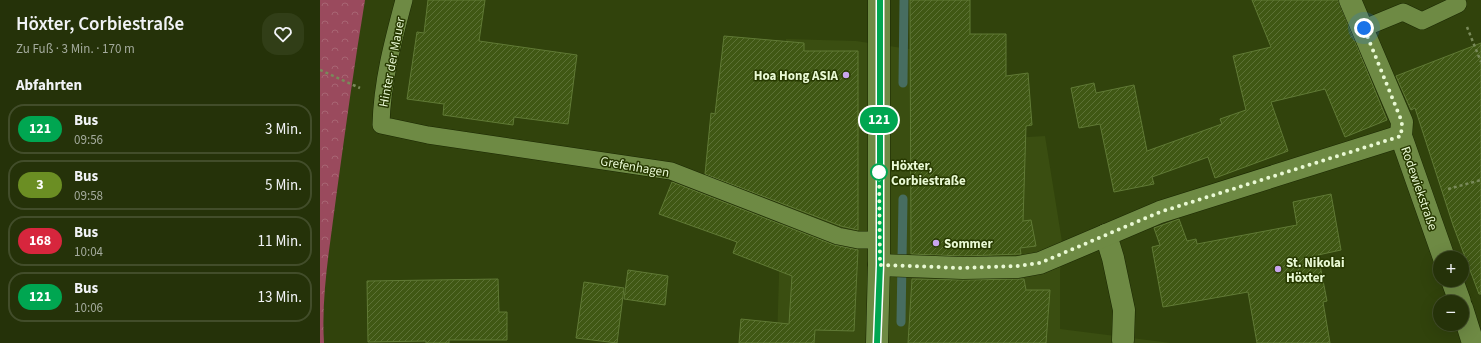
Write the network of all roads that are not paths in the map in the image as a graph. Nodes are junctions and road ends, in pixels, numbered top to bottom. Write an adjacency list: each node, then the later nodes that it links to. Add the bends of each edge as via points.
1 (404, 0): 6 (lane, Hinter der Mauer, via 394,35 382,99)
2 (880, 0): 9 (street)
3 (1350, 0): 5 (street, Rodewiekstraße)
4 (1458, 4): 5 (lane, via 1422,22 1403,12)
5 (1364, 28): 7 (street, Rodewiekstraße, via 1402,122)
6 (381, 125): 9 (lane, Grefenhagen, via 428,135 671,171 838,236 858,240)
7 (1401, 136): 8 (street, via 1160,212); 10 (street, Rodewiekstraße)
8 (1106, 235): 11 (street, via 1040,263 963,268); 13 (street, via 1114,258 1124,310)
9 (879, 240): 11 (street)
10 (1442, 251)
11 (894, 266): 14 (street)
12 (1469, 331): 15 (street)
13 (1123, 341)
14 (877, 343)
15 (1472, 343)

